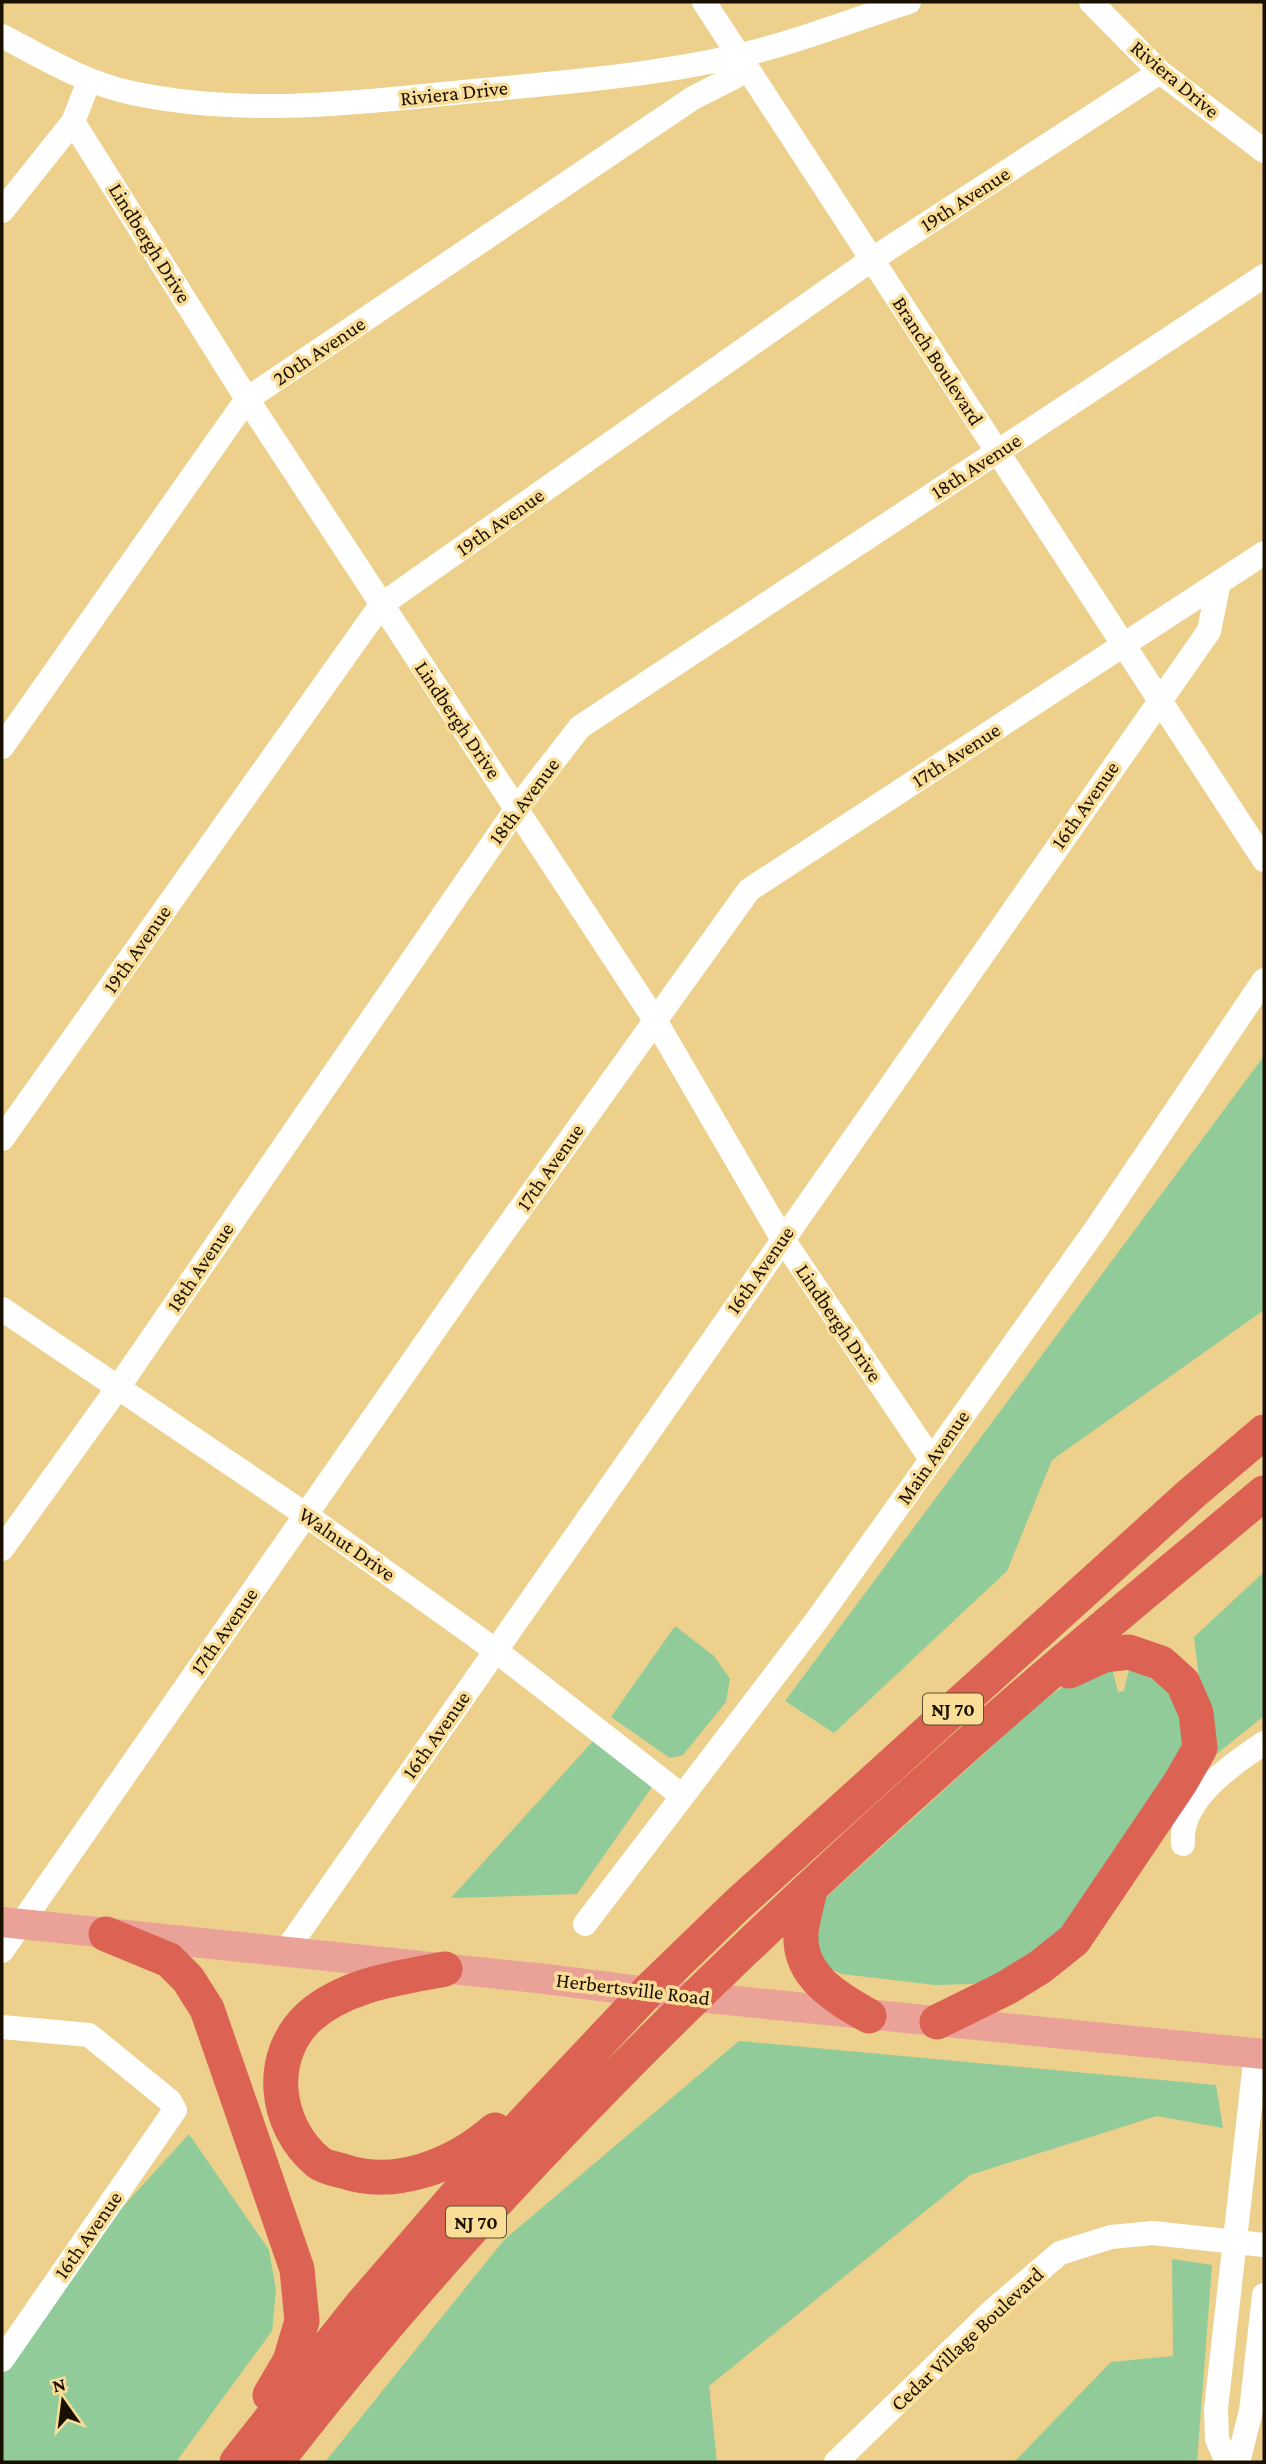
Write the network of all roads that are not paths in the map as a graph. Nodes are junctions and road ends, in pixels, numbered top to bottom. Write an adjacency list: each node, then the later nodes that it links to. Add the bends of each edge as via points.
1 (704, 2): 5 (street, Branch Boulevard)
2 (909, 2): 5 (street, Riviera Drive)
3 (1091, 2): 6 (street, Riviera Drive)
4 (2, 36): 7 (street, Riviera Drive)
5 (744, 63): 7 (street, Riviera Drive, via 352,104 263,108 186,103); 11 (street, Branch Boulevard); 13 (street, 20th Avenue)
6 (1160, 72): 9 (street, Riviera Drive); 11 (street, 19th Avenue)
7 (89, 81): 8 (street)
8 (73, 121): 10 (street); 13 (street, Lindbergh Drive)
9 (1264, 151)
10 (2, 211)
11 (871, 260): 14 (street, Branch Boulevard); 17 (street, 19th Avenue)
12 (1264, 276): 14 (street, 18th Avenue)
13 (247, 399): 17 (street, Lindbergh Drive); 20 (street, 20th Avenue)
14 (998, 452): 18 (street, Branch Boulevard); 21 (street, 18th Avenue, via 580,727)
15 (1264, 553): 16 (street, 17th Avenue)
16 (1219, 582): 18 (street, 17th Avenue); 19 (street, 16th Avenue, via 1209,631)
17 (381, 605): 21 (street, Lindbergh Drive); 25 (street, 19th Avenue)
18 (1125, 644): 19 (street, Branch Boulevard); 24 (street, 17th Avenue, via 749,890)
19 (1160, 699): 22 (street, Branch Boulevard); 26 (street, 16th Avenue)
20 (2, 747)
21 (517, 808): 24 (street, Lindbergh Drive); 28 (street, 18th Avenue)
22 (1264, 860)
23 (1264, 980): 30 (street, Main Avenue, via 1096,1229)
24 (655, 1020): 26 (street, Lindbergh Drive); 32 (street, 17th Avenue)
25 (2, 1139)
26 (782, 1238): 30 (street, Lindbergh Drive); 34 (street, 16th Avenue)
27 (2, 1309): 28 (street, Walnut Drive)
28 (117, 1389): 32 (street, Walnut Drive); 33 (street, 18th Avenue)
29 (1264, 1432): 46 (highway, NJ 70, via 789,1858)
30 (931, 1460): 37 (street, Main Avenue, via 817,1620)
31 (1264, 1493): 35 (highway, NJ 70)
32 (306, 1514): 34 (street, Walnut Drive); 40 (street, 17th Avenue)
33 (2, 1549)
34 (495, 1650): 37 (street, Walnut Drive); 44 (street, 16th Avenue)
35 (977, 1735): 39 (highway, NJ 70); 49 (highway, via 1079,1665 1129,1652 1161,1663 1183,1683 1196,1713 1200,1748 1074,1940 1006,1988)
36 (1264, 1743): 38 (street, via 1194,1804 1182,1827)
37 (681, 1795): 41 (street, Main Avenue)
38 (1183, 1844)
39 (810, 1890): 47 (highway, NJ 70); 48 (highway, via 800,1934 804,1956 824,1988)
40 (11, 1924): 42 (main road, Herbertsville Road); 43 (street, 17th Avenue)
41 (585, 1924)
42 (106, 1934): 44 (main road, Herbertsville Road); 57 (highway, via 169,1960 206,2008 297,2269 302,2321 290,2361)
43 (2, 1951)
44 (285, 1952): 45 (main road, Herbertsville Road)
45 (445, 1969): 46 (main road, Herbertsville Road); 51 (highway, via 381,1982 342,1996 310,2017 286,2047 279,2088 289,2128 319,2163 363,2178 408,2175 469,2153)
46 (647, 1993): 47 (main road, Herbertsville Road); 51 (highway, NJ 70)
47 (693, 1997): 48 (main road, Herbertsville Road); 58 (highway, NJ 70, via 527,2165 389,2319)
48 (869, 2016): 49 (main road, Herbertsville Road)
49 (937, 2022): 52 (main road, Herbertsville Road)
50 (2, 2027): 56 (street, 16th Avenue, via 89,2035 175,2110)
51 (600, 2042): 57 (highway, NJ 70, via 458,2192)
52 (1260, 2054): 53 (street)
53 (1236, 2242): 54 (street, Cedar Village Boulevard); 59 (street, Cedar Village Boulevard, via 1153,2233 1082,2244 1060,2253 1000,2304); 60 (street, via 1216,2409 1217,2439)
54 (1264, 2245)
55 (1264, 2295): 61 (street, via 1251,2412)
56 (2, 2360)
57 (235, 2462)
58 (276, 2462)
59 (836, 2462)
60 (1227, 2462)
61 (1238, 2462)

